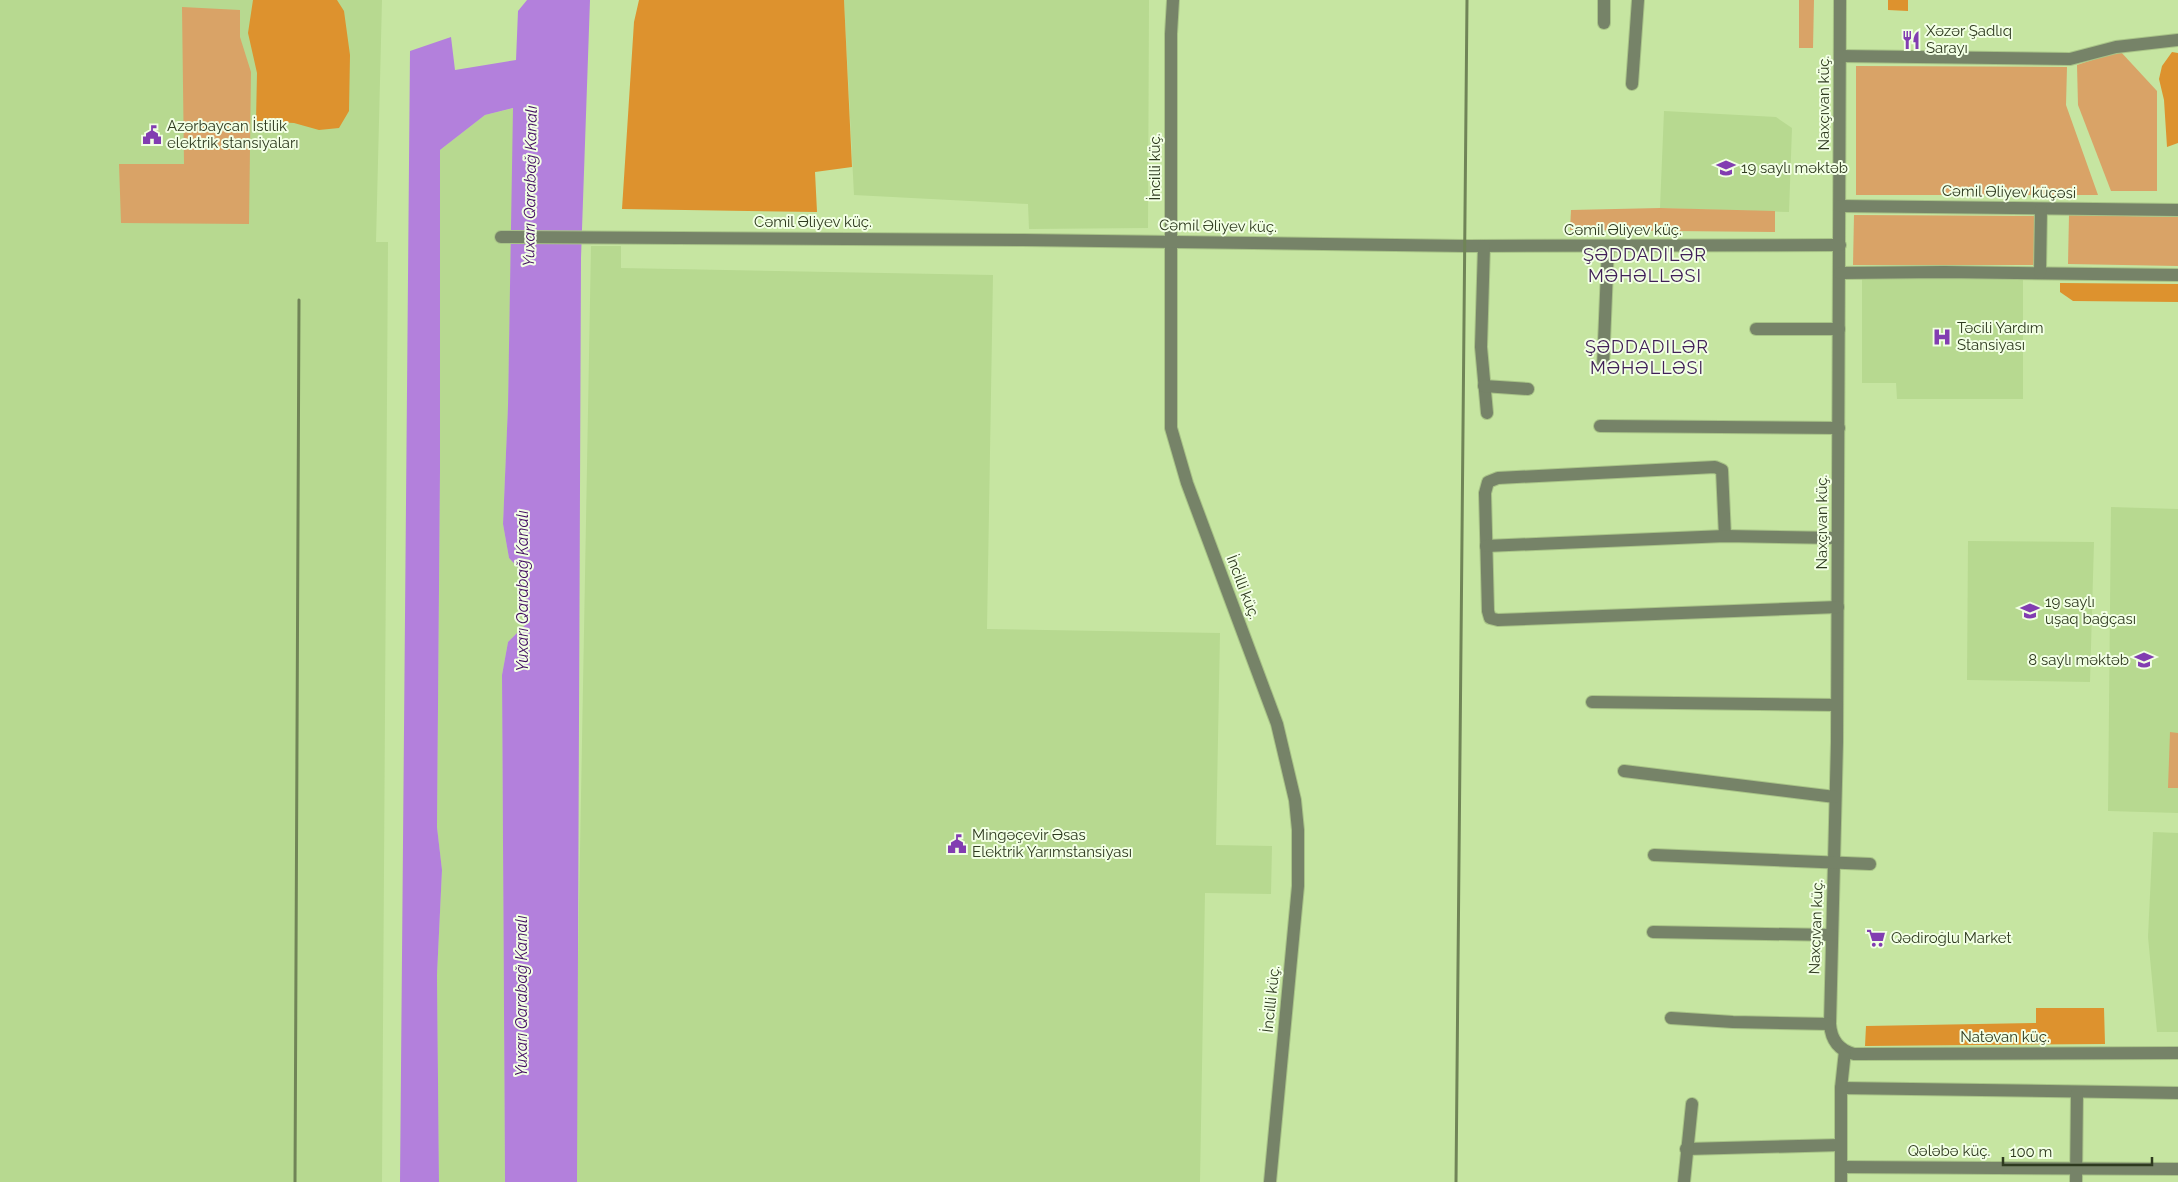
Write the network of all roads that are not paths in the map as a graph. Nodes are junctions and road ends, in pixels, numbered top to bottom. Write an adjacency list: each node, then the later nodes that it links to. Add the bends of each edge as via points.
1 (1173, 0): 13 (street, İncilli küç.)
2 (1604, 0): 5 (street)
3 (1638, 0): 8 (street)
4 (1840, 0): 7 (street, Naxçıvan küç.)
5 (1604, 23)
6 (2178, 40): 7 (street, via 2116,47 2070,59)
7 (1840, 56): 9 (street, Naxçıvan küç.)
8 (1632, 84)
9 (1840, 206): 10 (street, Cəmil Əliyev küçəsi); 16 (street, Naxçıvan küç.)
10 (2041, 208): 11 (street, Cəmil Əliyev küçəsi); 18 (street)
11 (2178, 210)
12 (500, 237): 13 (street, Cəmil Əliyev küç.)
13 (1172, 242): 14 (street, Cəmil Əliyev küç.); 54 (street, İncilli küç., via 1171,428 1187,483 1277,724 1295,800 1298,886)
14 (1484, 246): 15 (street, Cəmil Əliyev küç.); 23 (street, via 1481,347)
15 (1608, 246): 16 (street, Cəmil Əliyev küç.); 22 (street)
16 (1840, 246): 17 (street, Naxçıvan küç.)
17 (1840, 273): 18 (street); 21 (street, Naxçıvan küç.)
18 (2040, 273): 19 (street)
19 (2178, 275)
20 (1756, 329): 21 (street)
21 (1840, 329): 27 (street, Naxçıvan küç.)
22 (1603, 367)
23 (1484, 386): 24 (street); 25 (street)
24 (1528, 389)
25 (1488, 413)
26 (1600, 426): 27 (street)
27 (1839, 428): 29 (street, Naxçıvan küç.)
28 (1725, 536): 29 (street); 30 (street); 30 (street, via 1722,470 1716,467 1498,478 1488,482 1485,492)
29 (1837, 538): 31 (street, Naxçıvan küç.)
30 (1486, 546): 31 (street, via 1488,612 1490,618 1498,620)
31 (1838, 607): 33 (street, Naxçıvan küç.)
32 (1592, 702): 33 (street)
33 (1837, 705): 35 (street, Naxçıvan küç.)
34 (1624, 771): 35 (street)
35 (1835, 797): 37 (street, Naxçıvan küç.)
36 (1654, 854): 37 (street)
37 (1834, 862): 38 (street); 40 (street, Naxçıvan küç.)
38 (1870, 864)
39 (1653, 932): 40 (street)
40 (1832, 935): 42 (street, Naxçıvan küç.)
41 (1671, 1018): 42 (street)
42 (1830, 1024): 43 (street, Naxçıvan küç., via 1831,1036)
43 (1840, 1047): 44 (street, Natəvan küç., via 1877,1054); 45 (street, Naxçıvan küç.)
44 (2178, 1053)
45 (1841, 1088): 46 (street); 49 (street, Naxçıvan küç.)
46 (2077, 1093): 47 (street); 52 (street)
47 (2178, 1093)
48 (1692, 1104): 50 (street)
49 (1841, 1145): 50 (street); 51 (street, Naxçıvan küç.)
50 (1686, 1149): 55 (street)
51 (1841, 1167): 52 (street, Qələbə küç.); 56 (street, Naxçıvan küç.)
52 (2076, 1168): 53 (street, Qələbə küç.); 57 (street)
53 (2178, 1169)
54 (1270, 1182)
55 (1684, 1182)
56 (1841, 1182)
57 (2076, 1182)

